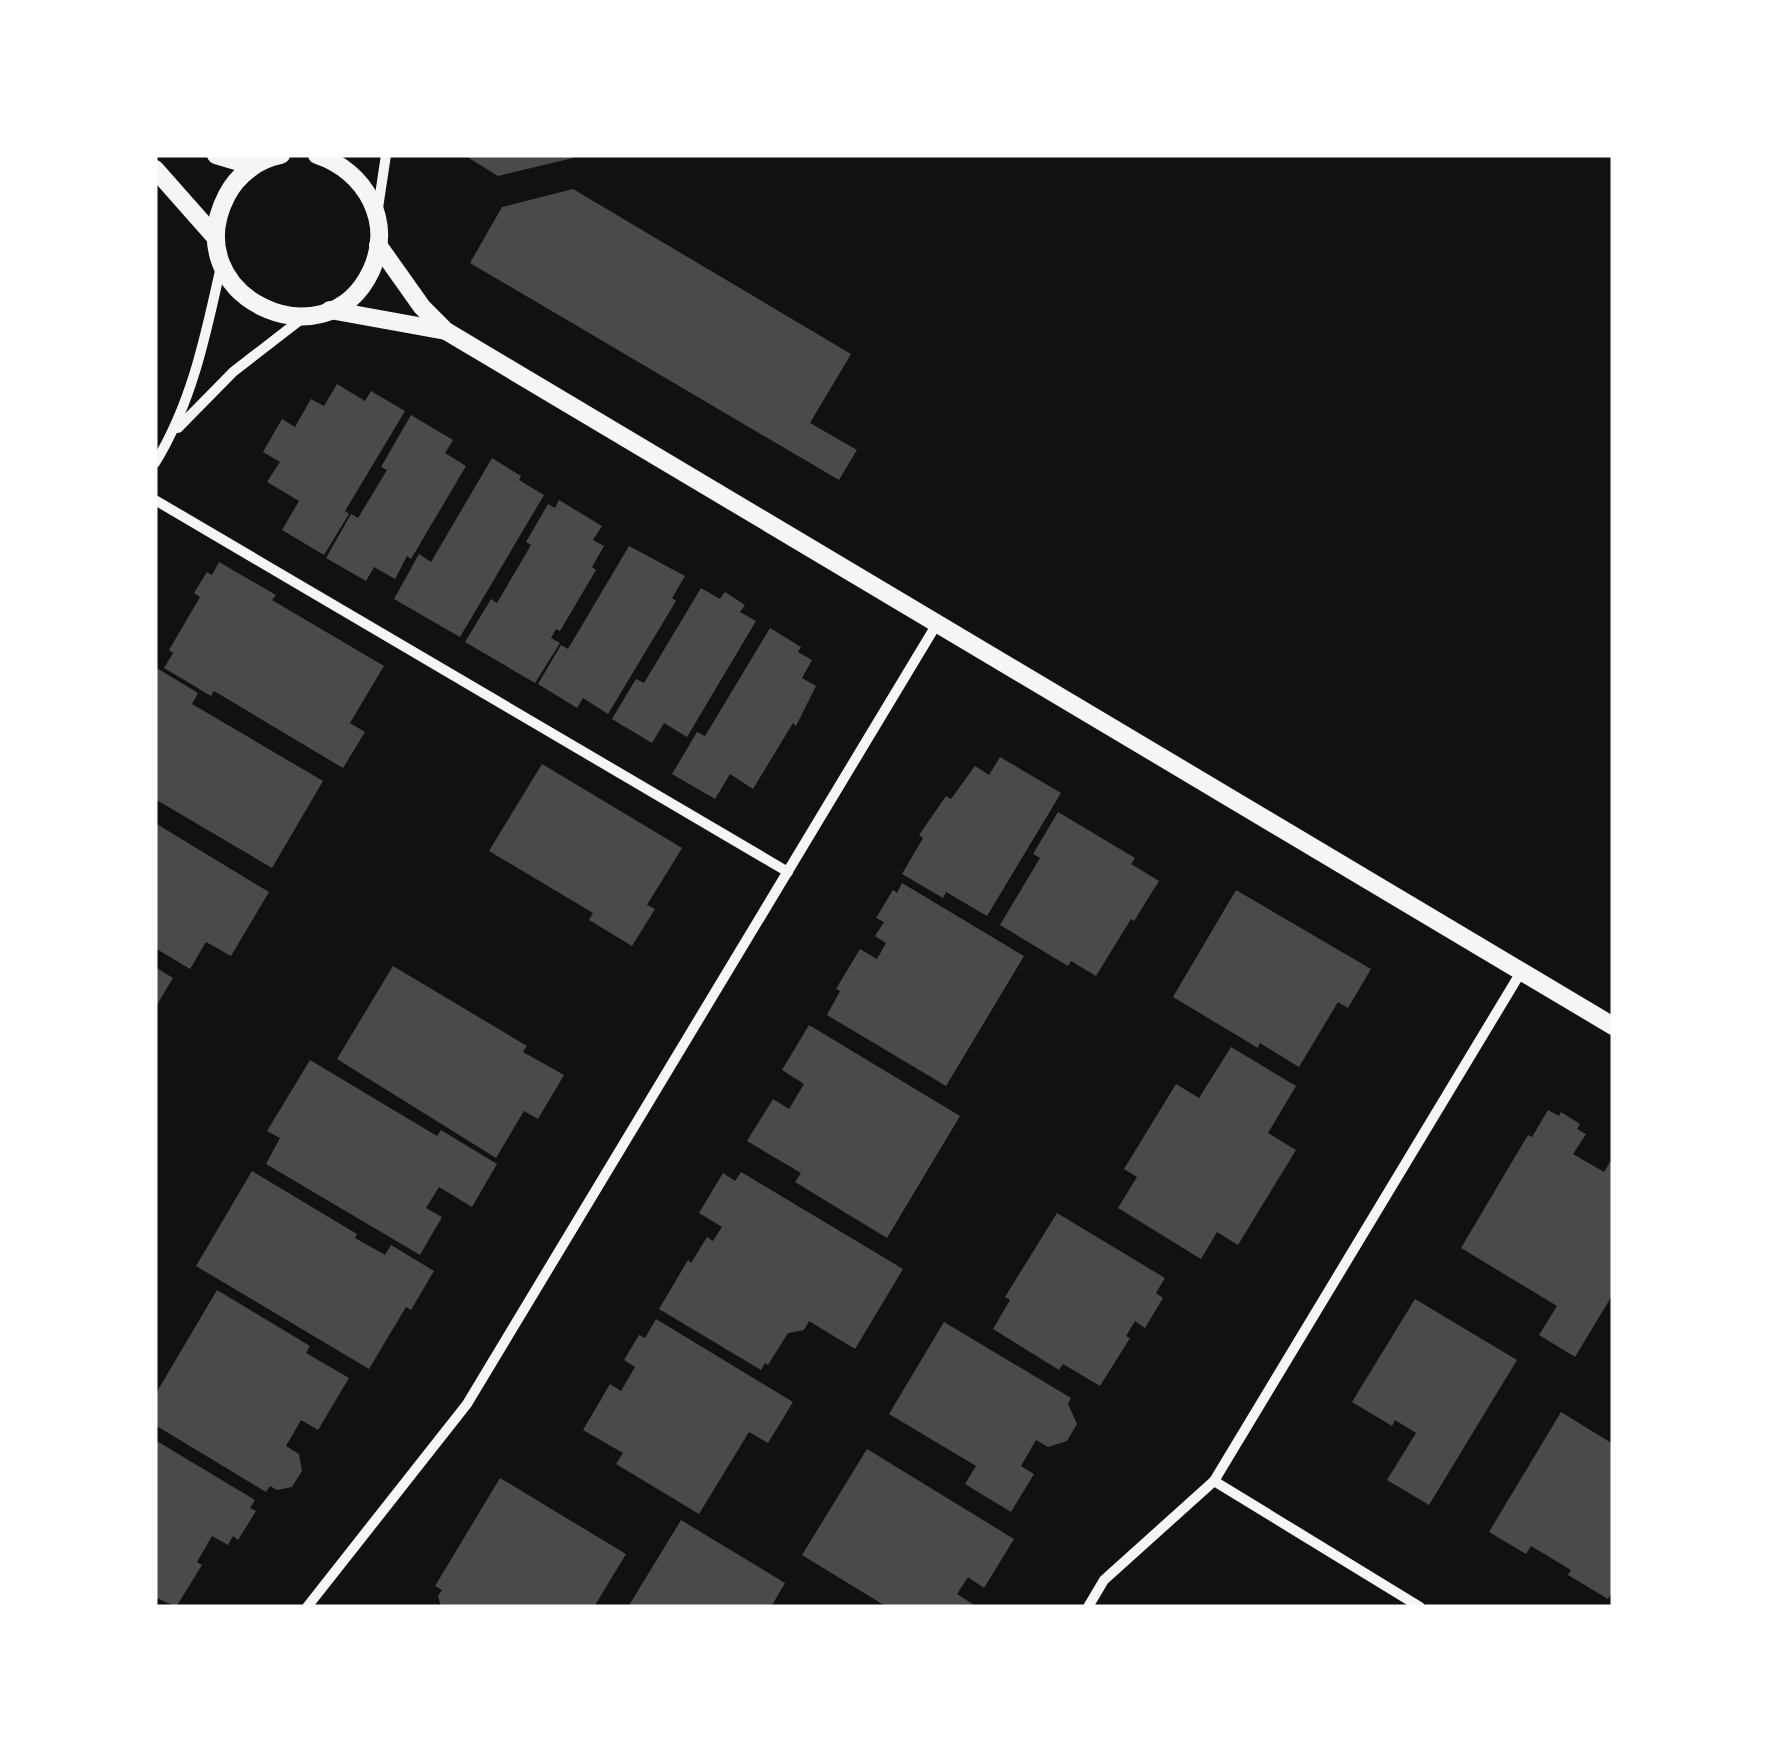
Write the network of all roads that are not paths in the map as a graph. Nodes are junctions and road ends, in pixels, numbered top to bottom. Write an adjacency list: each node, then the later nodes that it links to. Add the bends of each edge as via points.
1 (216, 155): 5 (street)
2 (281, 155): 5 (street)
3 (317, 155): 7 (street, via 352,174)
4 (386, 155): 7 (street)
5 (253, 166): 8 (street, via 219,210)
6 (155, 169): 8 (street)
7 (377, 214): 9 (street)
8 (216, 238): 10 (street)
9 (378, 245): 11 (street, via 370,272); 13 (street)
10 (221, 265): 12 (street, via 254,305); 14 (street, via 200,359)
11 (330, 310): 12 (street); 13 (street)
12 (305, 316): 14 (street, via 233,372)
13 (446, 330): 17 (street)
14 (174, 432): 15 (street)
15 (155, 463)
16 (155, 500): 18 (street)
17 (938, 622): 18 (street); 19 (street)
18 (788, 872): 22 (street, via 467,1404)
19 (1521, 972): 20 (street); 21 (street)
20 (1613, 1026)
21 (1214, 1482): 23 (street, via 1104,1580); 24 (street)
22 (307, 1607)
23 (1088, 1607)
24 (1420, 1607)

